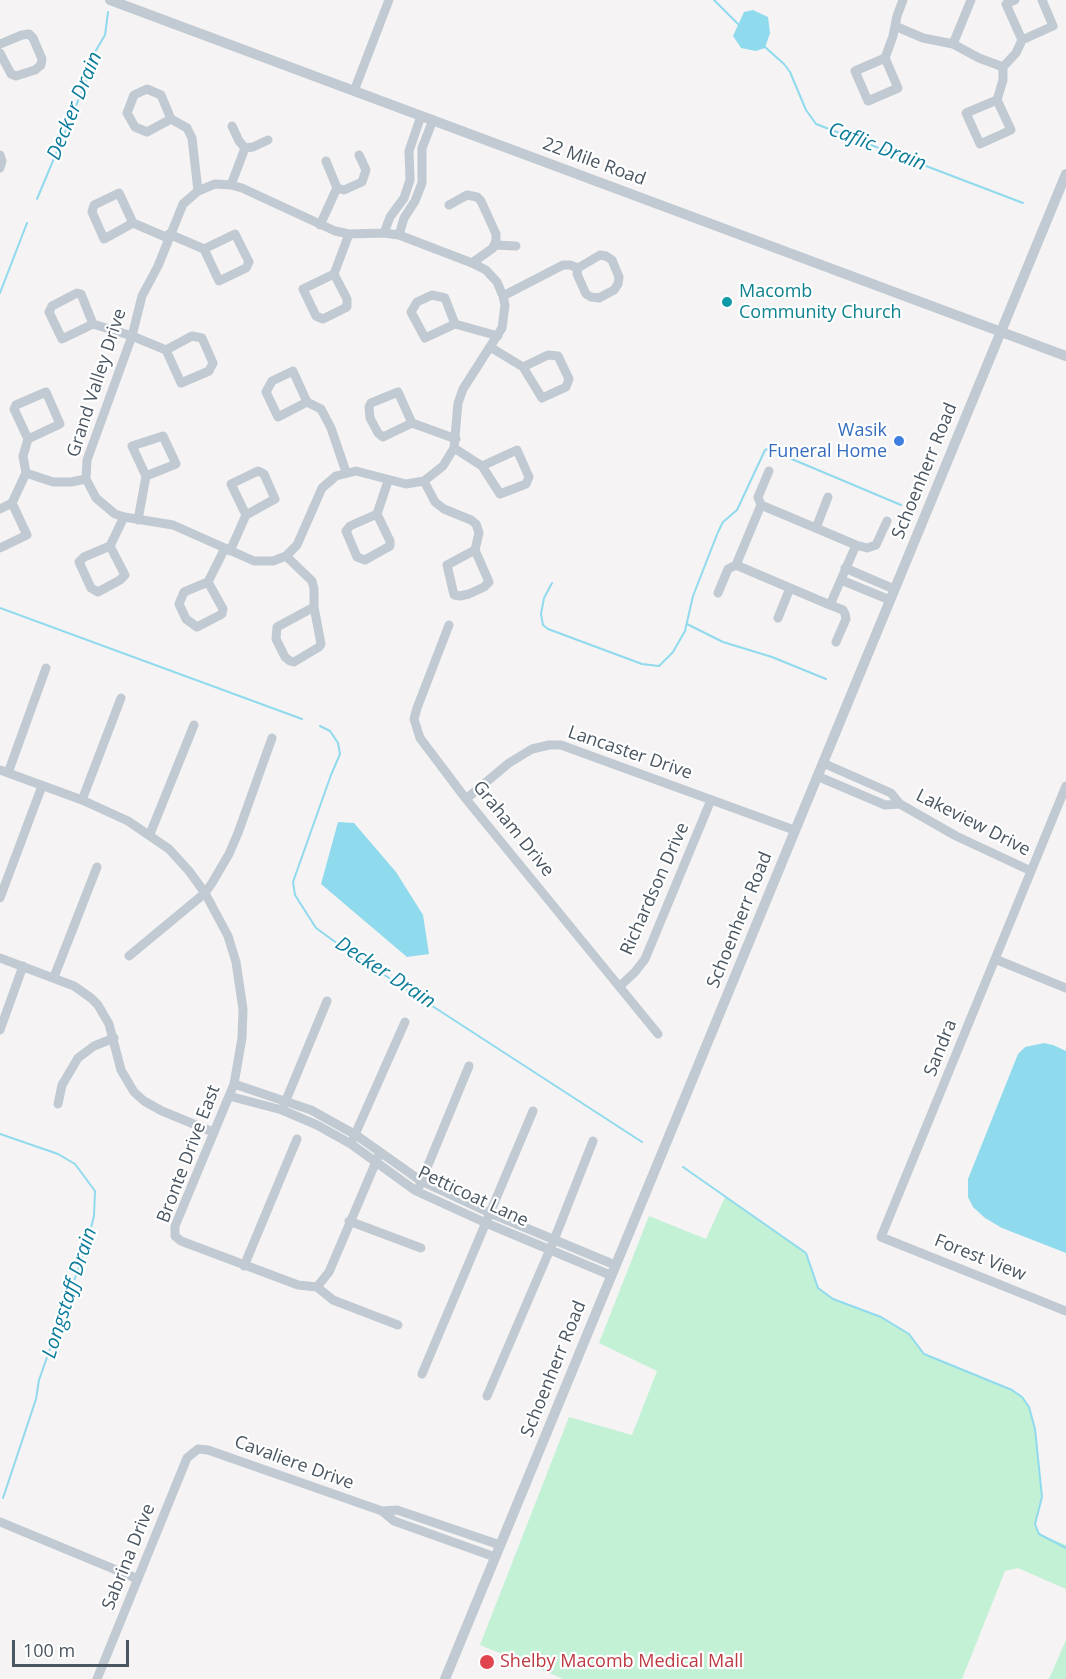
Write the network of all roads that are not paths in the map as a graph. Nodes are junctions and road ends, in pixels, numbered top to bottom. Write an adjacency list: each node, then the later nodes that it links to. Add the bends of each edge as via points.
1 (110, 0): 14 (street, 22 Mile Road)
2 (389, 0): 14 (street)
3 (903, 0): 7 (street)
4 (970, 0): 10 (street)
5 (1015, 0): 8 (street, via 1006,4)
6 (1042, 0): 8 (street, via 1053,26)
7 (895, 26): 10 (street, via 923,38); 12 (street)
8 (1022, 40): 13 (street)
9 (0, 44): 11 (street, via 29,34 42,59 35,70 16,76)
10 (953, 44): 13 (street)
11 (0, 53)
12 (885, 58): 12 (street, via 855,71 868,101 898,88)
13 (1003, 67): 15 (street)
14 (354, 91): 16 (street, 22 Mile Road)
15 (997, 100): 15 (street, via 966,113 980,144 1011,130)
16 (421, 116): 18 (street, 22 Mile Road); 27 (street, via 409,151)
17 (171, 119): 17 (street, via 147,132 135,127 127,113 134,95 147,89 161,95); 31 (street, via 190,133)
18 (433, 120): 28 (street, via 422,148); 48 (street, 22 Mile Road)
19 (232, 126): 21 (street)
20 (268, 140): 21 (street)
21 (245, 148): 29 (street)
22 (0, 155): 25 (street)
23 (359, 155): 30 (street, via 366,170 362,182 344,190)
24 (326, 161): 30 (street)
25 (0, 168)
26 (1066, 174): 48 (street, Schoenherr Road)
27 (410, 180): 28 (street); 35 (street)
28 (422, 183): 37 (street)
29 (231, 185): 31 (street, via 215,184); 34 (street)
30 (337, 188): 34 (street)
31 (198, 191): 38 (street, Grand Valley Drive, via 183,204)
32 (449, 205): 39 (street, via 467,195 477,197 496,234)
33 (133, 223): 33 (street, via 104,239 92,212 93,205 119,193); 38 (street)
34 (320, 225): 36 (street)
35 (384, 233): 36 (street); 37 (street)
36 (349, 234): 44 (street)
37 (399, 235): 42 (street)
38 (169, 236): 41 (street); 49 (street, Grand Valley Drive, via 142,296)
39 (495, 244): 40 (street); 42 (street)
40 (516, 246)
41 (204, 249): 41 (street, via 219,281 246,268 249,262 235,234)
42 (472, 262): 45 (street, via 492,276)
43 (578, 268): 43 (street, via 577,274 591,297 599,298 618,284 612,260 606,256 600,255); 45 (street, via 561,266)
44 (334, 274): 44 (street, via 303,289 316,316 323,319 347,307)
45 (503, 296): 50 (street, via 505,314)
46 (93, 324): 46 (street, via 62,339 49,312 52,306 81,294); 49 (street)
47 (455, 324): 47 (street, via 425,338 411,312 417,302 432,295 445,298); 50 (street)
48 (1002, 331): 53 (street, 22 Mile Road); 88 (street, Schoenherr Road)
49 (132, 336): 52 (street); 64 (street, Grand Valley Drive, via 87,460)
50 (498, 336): 51 (street)
51 (490, 346): 54 (street); 58 (street, via 463,389)
52 (166, 350): 52 (street, via 181,383 209,371 213,363 202,338 192,336)
53 (1066, 356)
54 (523, 367): 54 (street, via 542,398 566,387 569,379 558,356 548,355)
55 (308, 402): 55 (street, via 278,417 266,392 272,381 293,372); 61 (street, via 327,417)
56 (412, 423): 56 (street, via 398,392 369,407 370,418 383,437); 58 (street)
57 (28, 439): 57 (street, via 60,424 46,392 14,409); 62 (street, via 23,456)
58 (455, 443): 59 (street); 66 (street, via 443,466)
59 (482, 466): 59 (street, via 500,494 526,484 529,477 517,450)
60 (769, 471): 69 (street, via 758,497)
61 (346, 472): 65 (street); 82 (street, via 322,488 297,545)
62 (26, 473): 64 (street, via 53,482); 68 (street)
63 (146, 476): 63 (street, via 132,446 163,436 176,464); 74 (street)
64 (86, 479): 73 (street, Grand Valley Drive, via 101,504)
65 (388, 481): 66 (street); 71 (street)
66 (424, 481): 81 (street, via 430,496 440,506 476,524 479,533)
67 (828, 497): 76 (street)
68 (12, 503): 70 (street); 79 (street, via 27,535)
69 (761, 505): 76 (street); 83 (street)
70 (0, 509)
71 (377, 514): 71 (street, via 346,531 357,557 365,560 390,546)
72 (246, 515): 72 (street, via 231,484 258,471 264,474 275,499); 80 (street)
73 (124, 518): 74 (street, Grand Valley Drive); 78 (street)
74 (138, 520): 80 (street, Grand Valley Drive, via 173,525)
75 (887, 521): 77 (street, via 876,545)
76 (816, 528): 77 (street)
77 (856, 545): 84 (street)
78 (110, 546): 78 (street, via 79,562 91,588 98,592 125,575)
79 (0, 548)
80 (227, 550): 82 (street, Grand Valley Drive, via 254,561); 86 (street)
81 (475, 550): 81 (street, via 447,565 454,595 469,594 489,582)
82 (286, 556): 92 (street, via 312,581)
83 (736, 565): 87 (street); 89 (street, via 728,569)
84 (845, 568): 85 (street); 88 (street)
85 (841, 580): 90 (street); 91 (street)
86 (208, 582): 86 (street, via 184,592 178,604 186,619 197,627 222,614)
87 (790, 588): 91 (street); 93 (street)
88 (894, 589): 90 (street, Schoenherr Road)
89 (718, 593)
90 (890, 600): 100 (street, Schoenherr Road)
91 (830, 605): 95 (street, via 843,610 846,619)
92 (314, 607): 92 (street, via 277,627 276,639 290,661 320,647)
93 (778, 618)
94 (449, 625): 105 (street, Graham Drive, via 414,719 426,748)
95 (836, 642)
96 (46, 668): 101 (street)
97 (121, 698): 106 (street)
98 (194, 725): 111 (street)
99 (272, 738): 114 (street, via 233,844)
100 (823, 763): 102 (street, Schoenherr Road); 109 (street, Lakeview Drive, via 891,793)
101 (4, 772): 103 (street, Bronte Drive East)
102 (817, 776): 109 (street, Lakeview Drive, via 885,806); 110 (street, Schoenherr Road)
103 (42, 786): 106 (street, Bronte Drive East); 115 (street)
104 (1066, 786): 108 (street)
105 (466, 799): 107 (street, Lancaster Drive, via 520,756 555,744); 121 (street, Graham Drive)
106 (82, 800): 111 (street, Bronte Drive East)
107 (711, 800): 110 (street, Lancaster Drive); 121 (street, Richardson Drive, via 645,958)
108 (1063, 801): 113 (street, Sandra)
109 (900, 804): 113 (street, Lakeview Drive, via 956,837)
110 (795, 830): 152 (street, Schoenherr Road)
111 (150, 834): 114 (street, Bronte Drive East, via 177,857)
112 (97, 867): 120 (street)
113 (1031, 871): 118 (street, Sandra)
114 (205, 893): 116 (street); 129 (street, Bronte Drive East, via 228,936 241,990 243,1027)
115 (0, 898)
116 (129, 956)
117 (0, 958): 119 (street)
118 (995, 958): 122 (street); 147 (street, Sandra)
119 (23, 966): 120 (street); 125 (street)
120 (54, 977): 127 (street, via 91,998 104,1013)
121 (620, 986): 126 (street, Graham Drive)
122 (1066, 988)
123 (327, 1001): 131 (street)
124 (405, 1022): 136 (street)
125 (0, 1030)
126 (658, 1034)
127 (114, 1038): 132 (street, via 78,1058 62,1085); 135 (street, via 121,1070 134,1092 162,1111)
128 (469, 1066): 142 (street)
129 (234, 1084): 130 (street, Bronte Drive East); 131 (street, Petticoat Lane)
130 (229, 1096): 133 (street, Petticoat Lane); 135 (street, Bronte Drive East)
131 (286, 1100): 133 (street); 136 (street, Petticoat Lane)
132 (58, 1104)
133 (282, 1110): 139 (street, Petticoat Lane)
134 (533, 1111): 144 (street)
135 (213, 1132): 151 (street, Bronte Drive East, via 175,1226 175,1236)
136 (356, 1135): 139 (street); 140 (street, Petticoat Lane)
137 (297, 1139): 151 (street)
138 (592, 1141): 148 (street)
139 (351, 1144): 141 (street, Petticoat Lane)
140 (380, 1151): 141 (street); 142 (street, Petticoat Lane)
141 (375, 1162): 143 (street, Petticoat Lane); 145 (street)
142 (421, 1181): 143 (street); 144 (street, Petticoat Lane)
143 (416, 1191): 146 (street, Petticoat Lane)
144 (490, 1213): 146 (street); 148 (street, Petticoat Lane)
145 (349, 1221): 149 (street); 153 (street, via 329,1272)
146 (486, 1223): 150 (street, Petticoat Lane); 156 (street)
147 (881, 1237): 154 (street, Forest View)
148 (554, 1240): 150 (street); 152 (street, Petticoat Lane)
149 (421, 1248)
150 (550, 1250): 152 (street, Petticoat Lane); 157 (street)
151 (244, 1266): 153 (street, via 298,1285)
152 (613, 1270): 161 (street, Schoenherr Road)
153 (317, 1287): 155 (street, via 333,1300)
154 (1066, 1311)
155 (398, 1325)
156 (422, 1374)
157 (487, 1396)
158 (194, 1450): 159 (street, Cavaliere Drive, via 203,1448); 163 (street, Sabrina Drive)
159 (382, 1511): 161 (street, Cavaliere Drive, via 397,1510); 162 (street, Cavaliere Drive, via 393,1521)
160 (0, 1522): 163 (street)
161 (500, 1545): 162 (street, Schoenherr Road)
162 (495, 1557): 165 (street, Schoenherr Road)
163 (138, 1579): 164 (street, Sabrina Drive)
164 (98, 1679)
165 (445, 1679)

